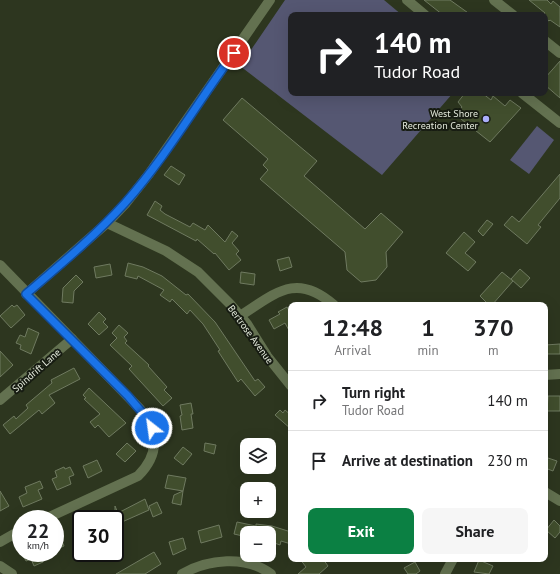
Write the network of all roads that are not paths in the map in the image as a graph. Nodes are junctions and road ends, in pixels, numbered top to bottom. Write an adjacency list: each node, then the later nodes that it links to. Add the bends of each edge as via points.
1 (270, 0): 10 (street, via 148,174)
2 (407, 0): 4 (street)
3 (494, 0): 5 (street)
4 (421, 12)
5 (509, 12)
6 (548, 43): 7 (street)
7 (560, 53)
8 (526, 96): 9 (street)
9 (560, 123)
10 (107, 223): 12 (street); 14 (street, Bertrose Avenue, via 182,260 214,287)
11 (0, 265): 12 (street)
12 (26, 294): 15 (street)
13 (331, 302): 14 (street, via 311,289 294,287 282,291)
14 (240, 316): 18 (street, Bertrose Avenue)
15 (72, 339): 19 (street, Spindrift Lane); 22 (street, via 146,417 154,435 154,448 147,466 138,476)
16 (560, 374): 17 (street)
17 (548, 375)
18 (288, 382)
19 (0, 400)
20 (548, 494): 21 (street)
21 (560, 500)
22 (64, 510)
23 (12, 535): 24 (street)
24 (0, 542)
25 (451, 562): 30 (street)
26 (0, 566): 27 (street)
27 (12, 574)
28 (182, 574): 29 (street, via 203,564 228,561 255,565)
29 (271, 574)
30 (445, 574)

